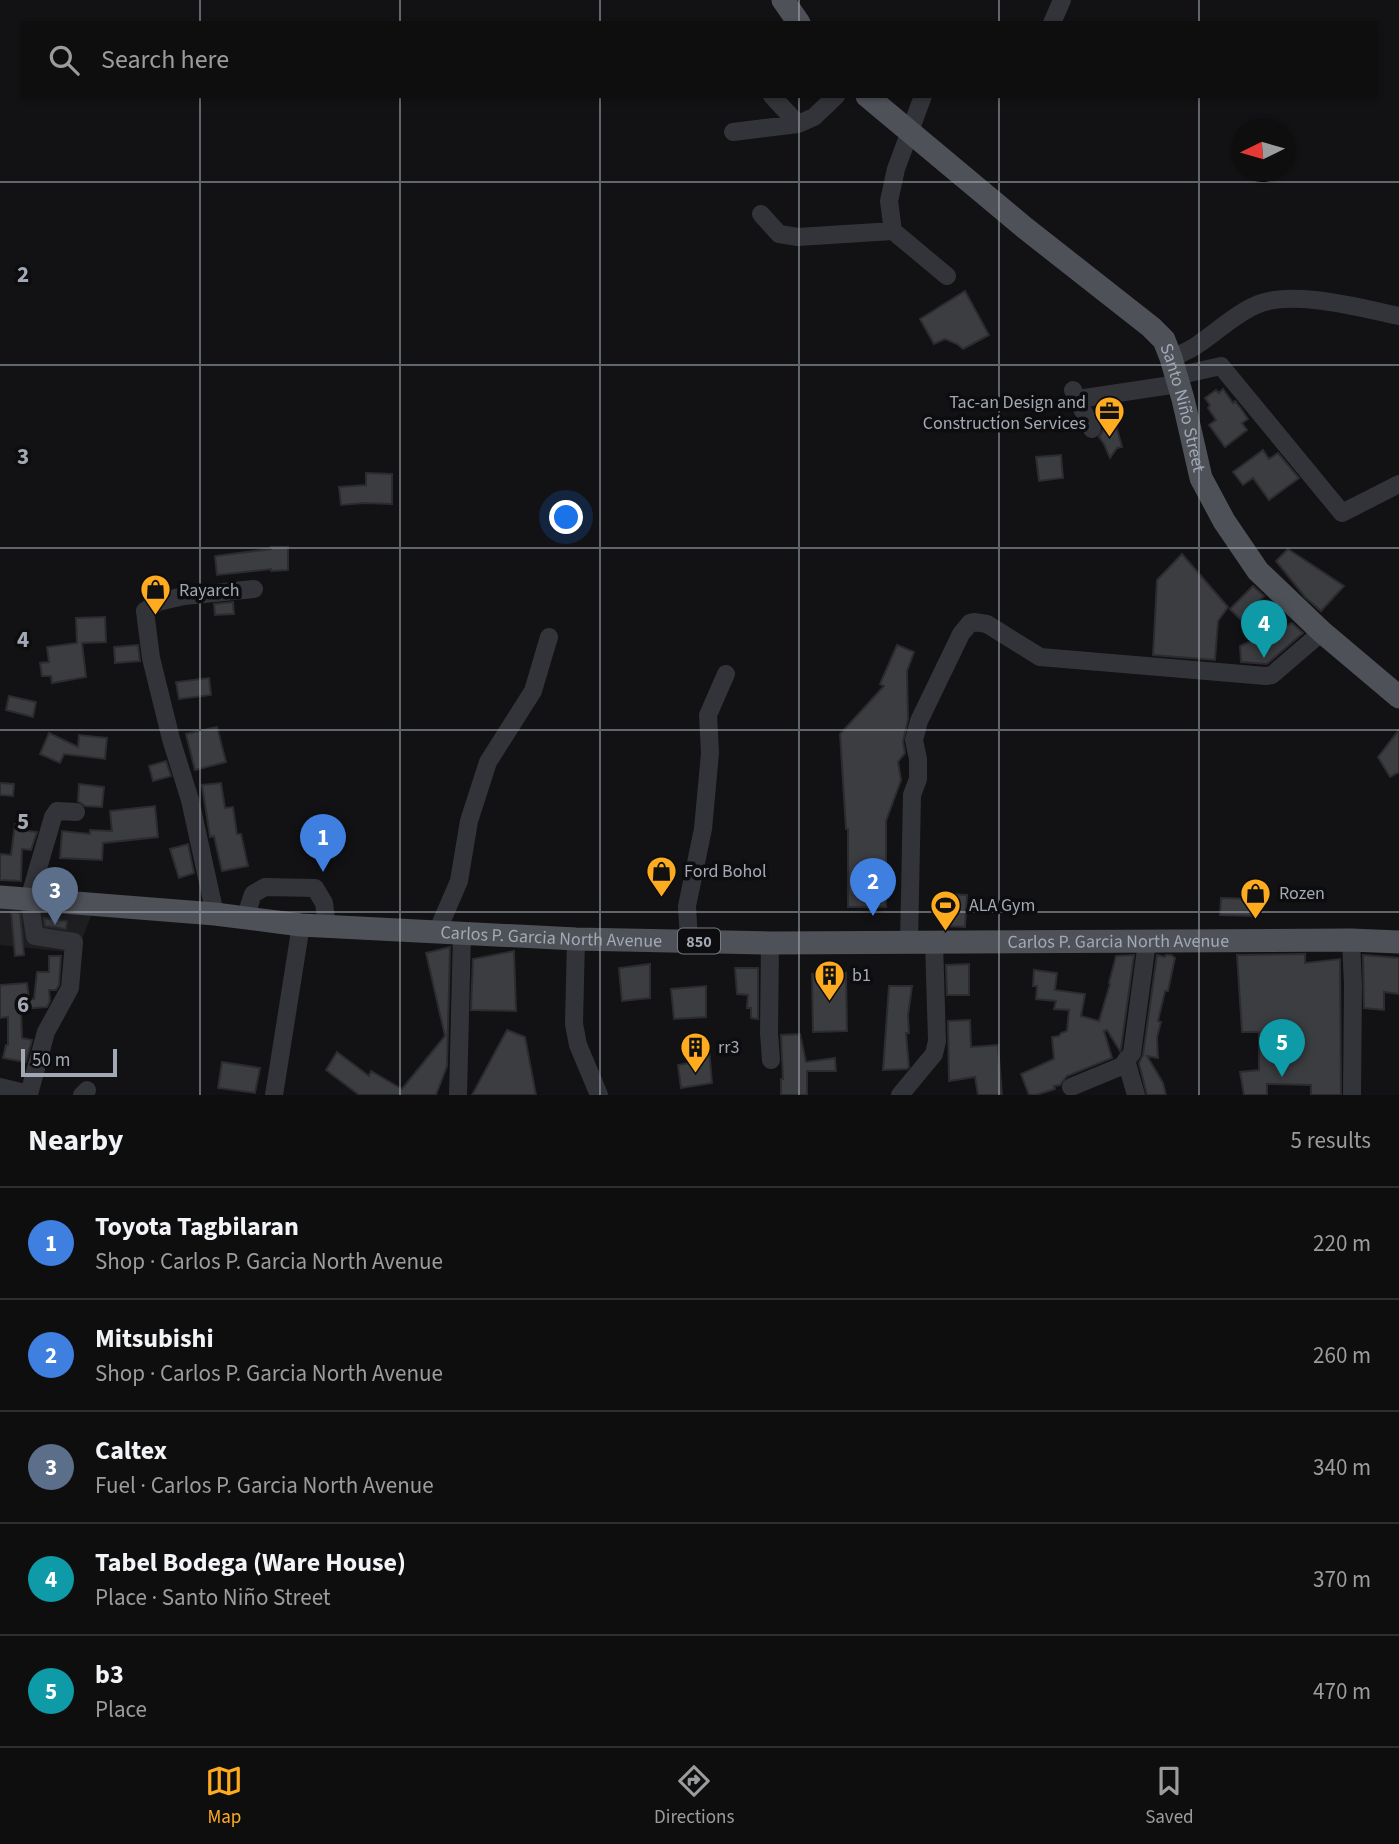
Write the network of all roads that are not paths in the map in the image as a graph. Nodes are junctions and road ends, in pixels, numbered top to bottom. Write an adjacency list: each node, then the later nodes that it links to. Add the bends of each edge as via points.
1 (783, 0): 3 (main road)
2 (1062, 0): 4 (street)
3 (798, 21)
4 (1053, 21)
5 (774, 98): 9 (street)
6 (834, 98): 9 (street, via 814,117)
7 (869, 98): 11 (main road, Santo Niño Street)
8 (922, 98): 11 (street)
9 (797, 124): 10 (street)
10 (733, 132)
11 (911, 132): 13 (street, via 889,201); 16 (main road, Santo Niño Street, via 1152,327 1164,340)
12 (761, 214): 13 (street, via 779,234 798,237)
13 (892, 231): 14 (street)
14 (947, 276)
15 (1399, 316): 16 (street, via 1326,302 1278,299 1236,317 1197,346)
16 (1175, 373): 17 (street, via 1075,395); 18 (street, via 1221,366 1342,513); 20 (main road, Santo Niño Street, via 1201,478 1224,521 1258,571)
17 (1092, 429)
18 (1399, 484)
19 (254, 589): 27 (street, via 184,596 158,602 145,611 151,658)
20 (1322, 632): 23 (main road, Santo Niño Street); 40 (street, via 1265,676 1040,657 987,624 970,623 919,721 914,740 918,779 912,795)
21 (549, 637): 31 (street, via 533,691 488,762 469,821 458,881)
22 (726, 674): 35 (street, via 708,715 710,754 703,829 687,906)
23 (1399, 697)
24 (76, 811): 26 (street, via 57,811 53,817)
25 (0, 897): 26 (main road, Carlos P. Garcia North Avenue / 850)
26 (29, 899): 27 (main road, Carlos P. Garcia North Avenue / 850); 44 (street, via 35,936 74,943 70,988 46,1032 29,1094)
27 (215, 914): 28 (main road, Carlos P. Garcia North Avenue / 850)
28 (249, 919): 29 (main road, Carlos P. Garcia North Avenue / 850); 30 (street, via 253,894 265,887 314,888 324,903)
29 (301, 925): 30 (main road, Carlos P. Garcia North Avenue / 850); 45 (street)
30 (327, 926): 31 (main road, Carlos P. Garcia North Avenue / 850)
31 (437, 932): 32 (main road, Carlos P. Garcia North Avenue / 850)
32 (462, 934): 33 (main road, Carlos P. Garcia North Avenue / 850); 46 (street)
33 (576, 939): 35 (main road, Carlos P. Garcia North Avenue / 850); 47 (street, via 573,1024)
34 (1351, 940): 37 (main road, Carlos P. Garcia North Avenue / 850); 38 (main road, Carlos P. Garcia North Avenue / 850); 50 (street)
35 (689, 941): 39 (main road, Carlos P. Garcia North Avenue / 850)
36 (934, 942): 37 (main road, Carlos P. Garcia North Avenue / 850); 40 (main road, Carlos P. Garcia North Avenue / 850); 48 (street, via 937,1041 934,1054)
37 (1147, 942): 42 (street, via 1132,1053)
38 (1399, 942)
39 (770, 943): 40 (main road, Carlos P. Garcia North Avenue / 850); 41 (street)
40 (909, 943)
41 (771, 1060)
42 (1126, 1060): 43 (street, via 1122,1066); 49 (street)
43 (1071, 1087)
44 (2, 1090)
45 (274, 1095)
46 (458, 1095)
47 (598, 1095)
48 (900, 1095)
49 (1136, 1095)
50 (1352, 1095)

